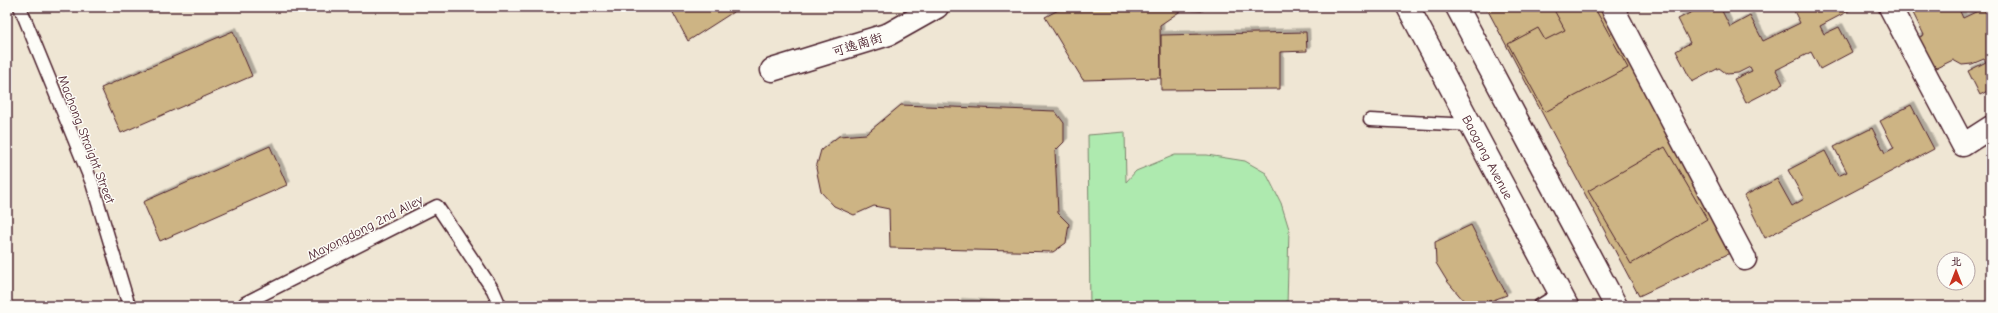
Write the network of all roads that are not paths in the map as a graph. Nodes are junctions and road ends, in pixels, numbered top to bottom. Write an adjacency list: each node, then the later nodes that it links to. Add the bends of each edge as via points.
1 (20, 7): 13 (lane, Machong Straight Street, via 92,183)
2 (937, 7): 7 (main road, 可逸南街, via 890,34)
3 (1408, 7): 9 (main road, Baogang Avenue)
4 (1457, 7): 17 (main road)
5 (1612, 7): 11 (main road)
6 (1890, 7): 10 (main road, via 1963,145)
7 (772, 70)
8 (1370, 120): 9 (lane)
9 (1471, 125): 12 (main road, Baogang Avenue)
10 (1991, 127)
11 (1745, 259)
12 (1564, 300): 16 (lane)
13 (129, 306)
14 (247, 306): 15 (lane, Mayongdong 2nd Alley, via 245,303 437,206 493,290)
15 (500, 306)
16 (1538, 306)
17 (1616, 306)

